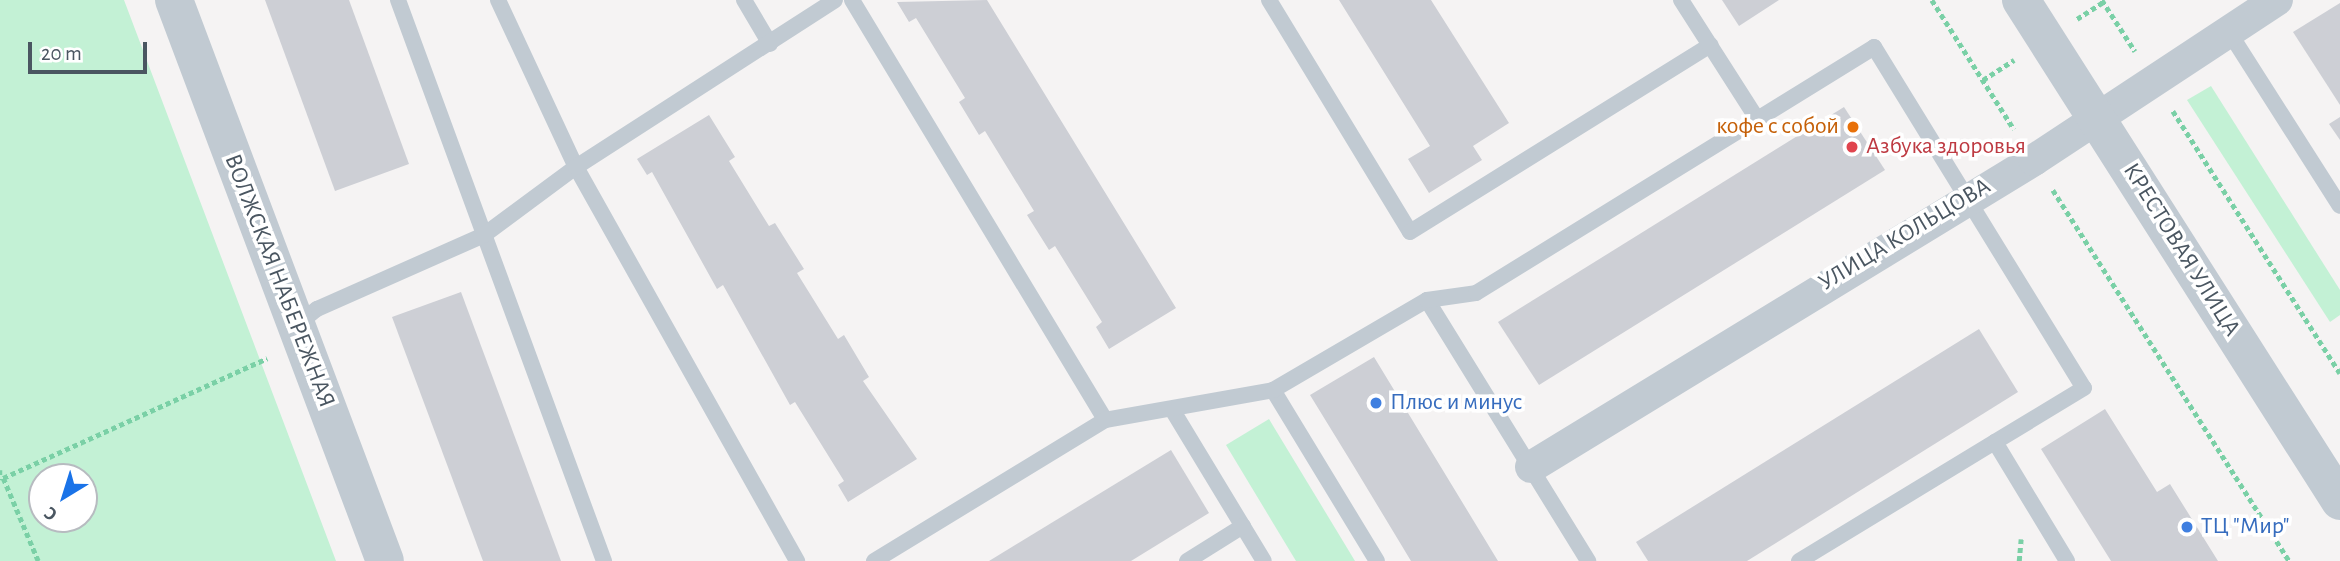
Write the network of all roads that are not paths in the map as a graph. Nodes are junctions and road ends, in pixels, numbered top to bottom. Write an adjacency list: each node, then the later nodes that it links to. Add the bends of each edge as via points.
1 (174, 0): 21 (street, ВОЛЖСКАЯ НАБЕРЕЖНАЯ)
2 (398, 0): 19 (lane)
3 (498, 0): 16 (lane)
4 (744, 0): 12 (lane)
5 (835, 0): 12 (lane)
6 (852, 0): 24 (lane)
7 (1269, 0): 13 (lane, via 1410,232)
8 (1681, 0): 13 (lane)
9 (2021, 0): 14 (street, КРЕСТОВАЯ УЛИЦА)
10 (2277, 0): 11 (street, УЛИЦА КОЛЬЦОВА)
11 (2229, 32): 14 (street, УЛИЦА КОЛЬЦОВА); 18 (lane)
12 (770, 44): 16 (lane)
13 (1710, 45): 15 (lane)
14 (2098, 118): 17 (street, УЛИЦА КОЛЬЦОВА, via 2034,160); 27 (street, КРЕСТОВАЯ УЛИЦА)
15 (1758, 119): 17 (lane, via 1874,47); 20 (lane, via 1476,293)
16 (576, 167): 19 (lane); 31 (lane)
17 (1968, 195): 25 (lane, via 2084,388); 26 (street, УЛИЦА КОЛЬЦОВА)
18 (2340, 206)
19 (484, 236): 21 (lane, via 317,309); 30 (lane)
20 (1427, 300): 22 (lane); 26 (lane)
21 (296, 326): 29 (street, ВОЛЖСКАЯ НАБЕРЕЖНАЯ)
22 (1273, 390): 23 (lane); 35 (lane)
23 (1173, 411): 24 (lane); 28 (lane)
24 (1105, 420): 32 (lane)
25 (1996, 442): 37 (lane); 38 (lane)
26 (1531, 467): 36 (lane)
27 (2340, 501)
28 (1243, 526): 33 (lane); 34 (lane)
29 (385, 561)
30 (604, 561)
31 (797, 561)
32 (874, 561)
33 (1186, 561)
34 (1264, 561)
35 (1377, 561)
36 (1588, 561)
37 (1800, 561)
38 (2067, 561)

